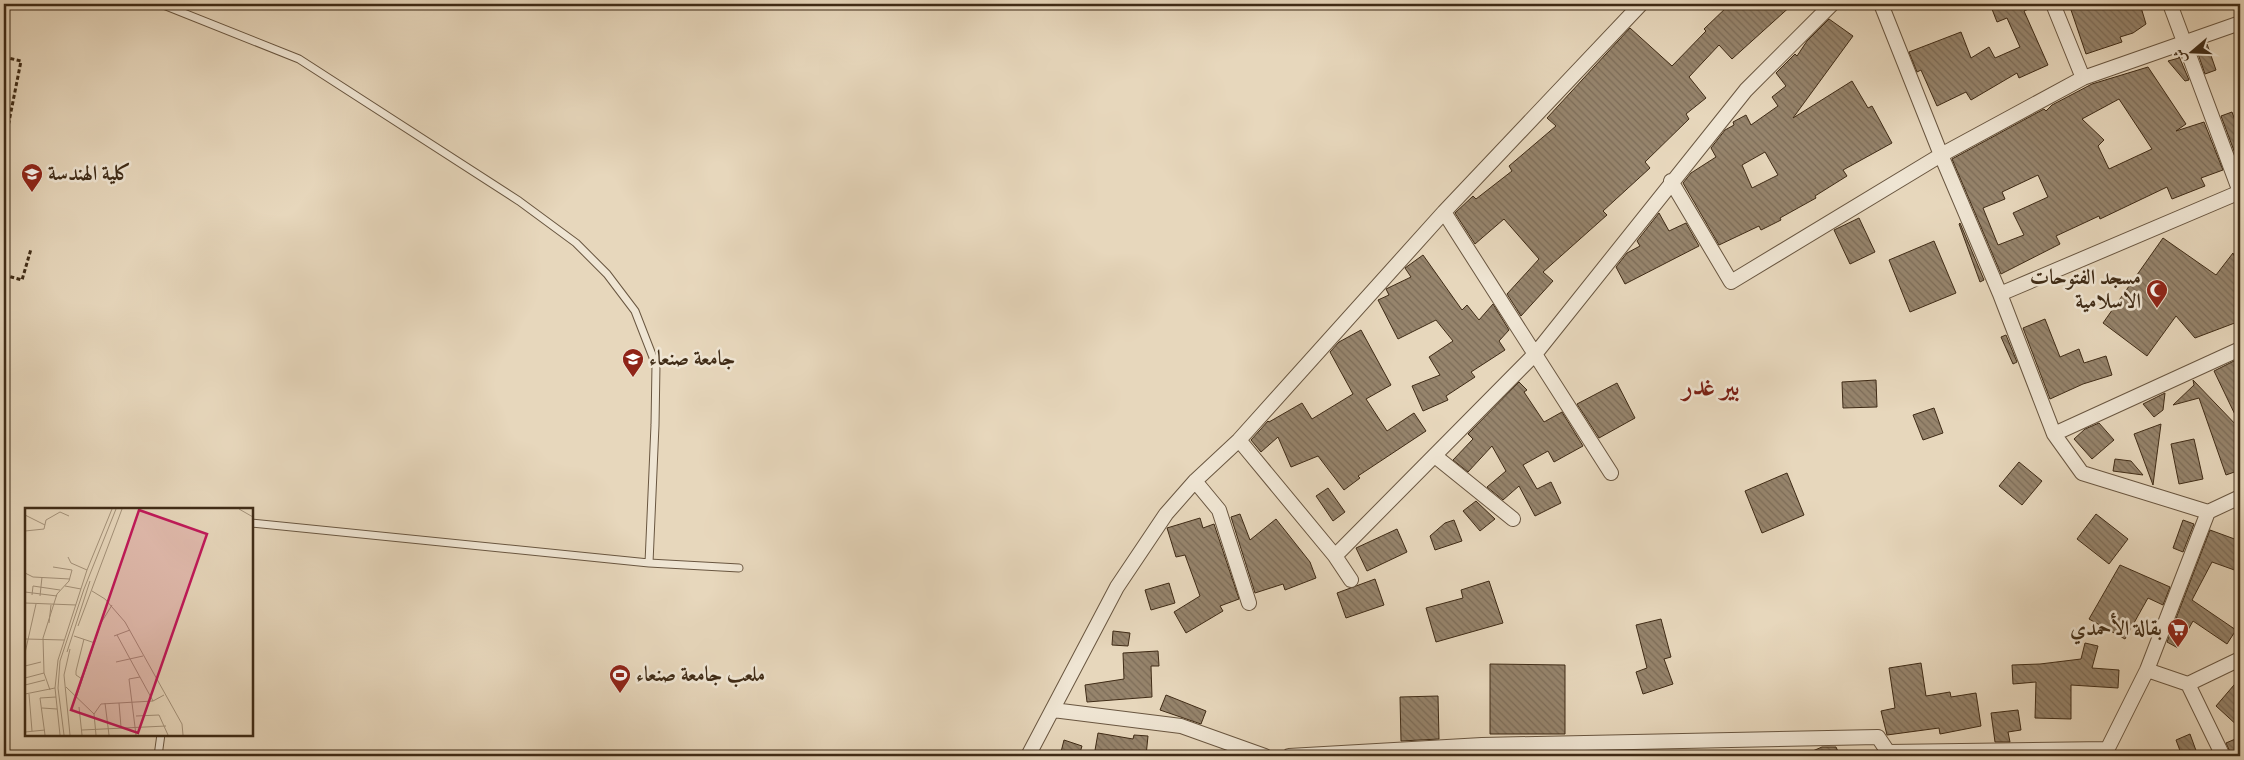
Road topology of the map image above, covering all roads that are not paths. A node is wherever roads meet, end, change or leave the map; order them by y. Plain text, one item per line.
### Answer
1 (161, 4) edge
2 (1641, 4) edge
3 (1832, 4) edge
4 (1881, 4) edge
5 (2053, 4) edge
6 (2170, 4) edge
7 (2240, 23) edge
8 (2184, 42) junction
9 (2083, 78) junction
10 (1941, 155) junction
11 (1671, 181) junction
12 (2240, 192) edge
13 (1444, 212) junction
14 (2000, 294) junction
15 (2240, 349) edge
16 (1536, 353) junction
17 (2054, 434) junction
18 (1239, 440) junction
19 (1435, 456) junction
20 (1611, 473) dead end
21 (1195, 481) junction
22 (2240, 497) edge
23 (2208, 512) junction
24 (1513, 519) dead end
25 (252, 523) edge
26 (1336, 556) junction
27 (649, 563) junction
28 (739, 568) dead end
29 (1351, 580) dead end
30 (1250, 602) dead end
31 (2240, 658) edge
32 (2147, 670) junction
33 (2188, 684) junction
34 (1053, 710) junction
35 (161, 735) edge
36 (1482, 751) edge
37 (2105, 752) edge
38 (1888, 754) edge
39 (158, 756) edge
40 (1028, 756) edge
41 (1265, 756) edge
42 (1289, 756) edge
43 (2223, 756) edge

1 - 27 lane
2 - 13 street
3 - 11 street
4 - 10 street
5 - 9 street
6 - 8 street
7 - 8 street
8 - 9 street
8 - 12 street
9 - 10 street
10 - 11 street
10 - 14 street
11 - 16 street
12 - 14 street
13 - 16 street
13 - 18 street
14 - 17 street
15 - 17 street
16 - 19 street
16 - 20 street
17 - 23 street
18 - 21 street
18 - 26 street
19 - 24 street
19 - 26 street
21 - 30 street
21 - 34 street
22 - 23 street
23 - 32 street
25 - 27 lane
26 - 29 street
27 - 28 lane
31 - 33 street
32 - 33 street
32 - 37 street
33 - 43 street
34 - 40 street
34 - 41 street
35 - 39 lane
36 - 38 street
36 - 42 street
37 - 38 street

